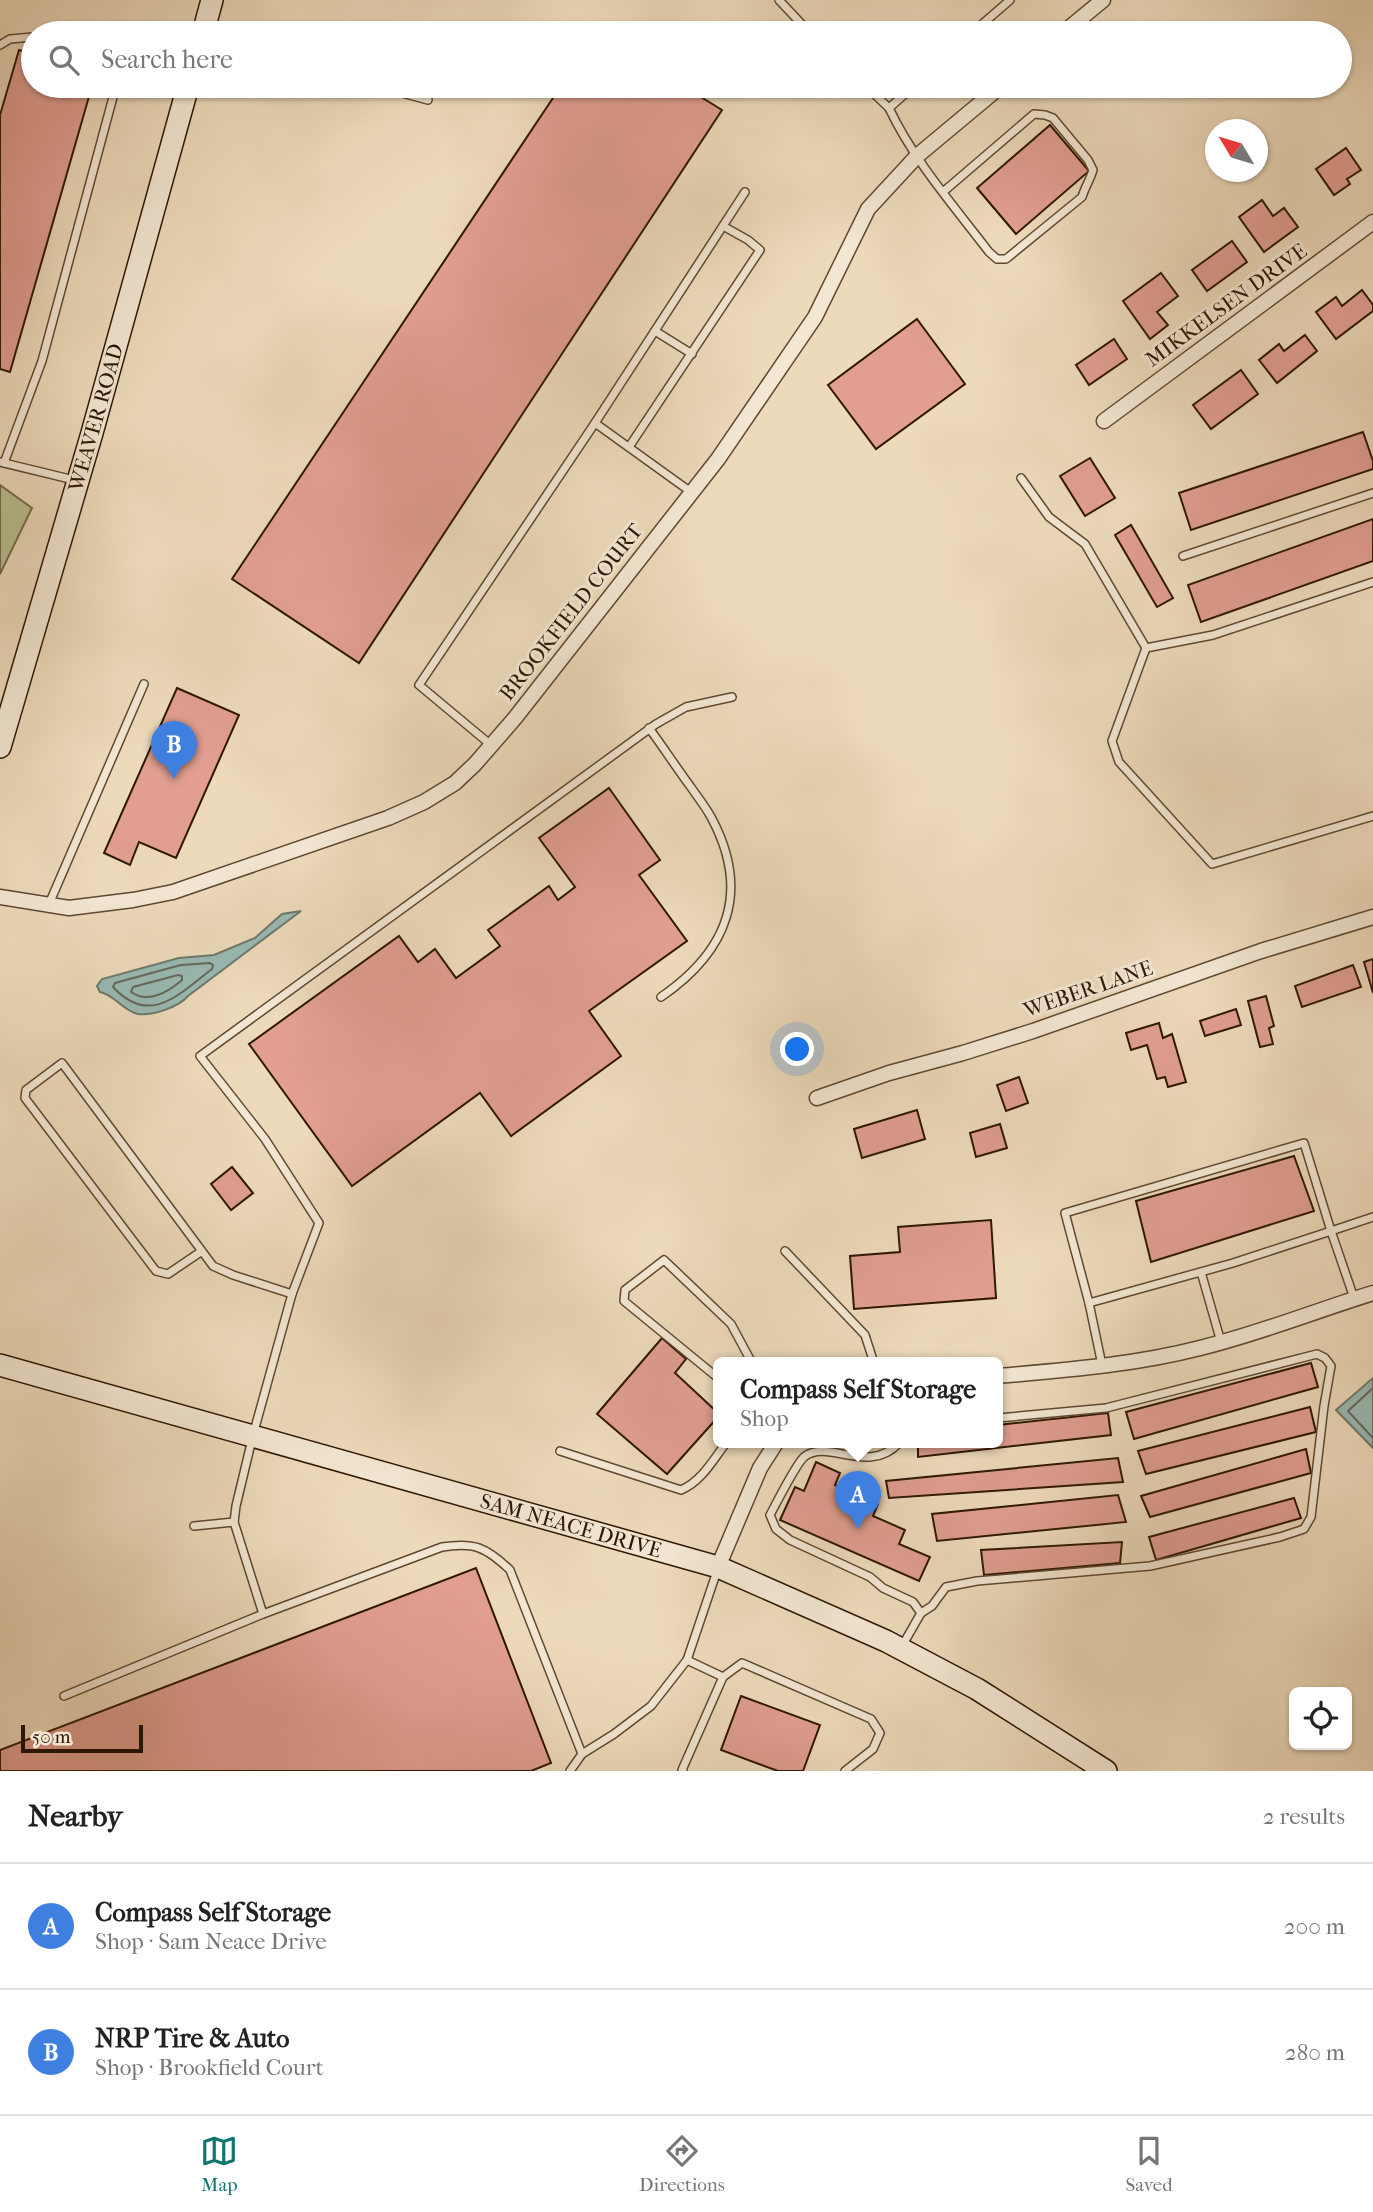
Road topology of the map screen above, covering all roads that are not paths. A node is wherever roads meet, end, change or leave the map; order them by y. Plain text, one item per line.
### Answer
1 (212, 0) edge
2 (779, 0) edge
3 (1010, 0) edge
4 (1103, 0) edge
5 (206, 21) edge
6 (799, 21) edge
7 (986, 21) edge
8 (1078, 21) edge
9 (21, 38) edge
10 (0, 45) edge
11 (113, 98) edge
12 (185, 98) edge
13 (421, 98) edge
14 (879, 98) edge
15 (900, 98) edge
16 (987, 98) edge
17 (428, 100) dead end
18 (889, 108) junction
19 (917, 156) junction
20 (745, 192) dead end
21 (943, 192) junction
22 (1373, 222) edge
23 (723, 226) junction
24 (655, 331) junction
25 (692, 354) junction
26 (1104, 421) dead end
27 (596, 423) junction
28 (629, 447) junction
29 (2, 463) edge
30 (1021, 478) dead end
31 (78, 481) junction
32 (692, 493) junction
33 (1373, 493) edge
34 (1183, 556) dead end
35 (1373, 582) edge
36 (1146, 648) junction
37 (144, 684) dead end
38 (732, 697) dead end
39 (649, 728) junction
40 (491, 744) junction
41 (0, 747) edge
42 (1373, 816) edge
43 (0, 897) edge
44 (48, 905) junction
45 (1373, 917) edge
46 (661, 997) dead end
47 (817, 1098) dead end
48 (1373, 1217) edge
49 (1331, 1231) junction
50 (202, 1251) junction
51 (785, 1251) dead end
52 (1201, 1272) junction
53 (1373, 1293) edge
54 (292, 1294) junction
55 (1354, 1298) junction
56 (1089, 1303) junction
57 (1221, 1342) junction
58 (749, 1357) edge
59 (872, 1357) edge
60 (0, 1365) edge
61 (1102, 1366) junction
62 (713, 1374) edge
63 (1003, 1376) edge
64 (1003, 1418) edge
65 (253, 1435) junction
66 (722, 1448) edge
67 (773, 1448) edge
68 (891, 1448) edge
69 (559, 1451) dead end
70 (234, 1521) junction
71 (194, 1526) dead end
72 (718, 1567) junction
73 (921, 1613) junction
74 (263, 1615) junction
75 (901, 1649) junction
76 (687, 1660) junction
77 (723, 1677) junction
78 (64, 1696) dead end
79 (582, 1754) junction
80 (570, 1771) edge
81 (683, 1771) edge
82 (845, 1771) edge
83 (1106, 1771) edge

1 - 5 street
2 - 6 lane
3 - 7 lane
4 - 8 street
9 - 10 lane
11 - 29 lane
12 - 31 street, WEAVER ROAD
13 - 17 lane
14 - 18 lane
15 - 18 lane
16 - 19 street, BROOKFIELD COURT
18 - 19 lane
19 - 21 lane
19 - 32 street, BROOKFIELD COURT
20 - 23 lane
21 - 21 lane
22 - 26 street, MIKKELSEN DRIVE
23 - 24 lane
23 - 25 lane
24 - 25 lane
24 - 27 lane
25 - 28 lane
27 - 28 lane
27 - 40 lane
28 - 32 lane
29 - 31 lane
30 - 36 lane
31 - 41 street, WEAVER ROAD
32 - 40 street, BROOKFIELD COURT
33 - 34 lane
35 - 36 lane
36 - 42 lane
37 - 44 lane
38 - 39 lane
39 - 46 lane
39 - 54 lane
40 - 44 street, BROOKFIELD COURT
43 - 44 street, BROOKFIELD COURT
45 - 47 street, WEBER LANE
48 - 49 lane
49 - 52 lane
49 - 55 lane
49 - 56 lane
50 - 50 lane
50 - 54 lane
51 - 59 lane
52 - 56 lane
52 - 57 lane
53 - 55 street
54 - 65 lane
55 - 57 street
56 - 61 lane
57 - 61 street
58 - 62 lane
60 - 65 street, SAM NEACE DRIVE
61 - 63 street
64 - 73 lane
65 - 70 lane
65 - 72 street, SAM NEACE DRIVE
66 - 69 lane
67 - 72 street
68 - 73 lane
70 - 71 lane
70 - 74 lane
72 - 75 street, SAM NEACE DRIVE
72 - 76 lane
73 - 75 lane
74 - 78 lane
74 - 79 lane
75 - 83 street, SAM NEACE DRIVE
76 - 77 lane
76 - 79 lane
77 - 81 lane
77 - 82 lane
79 - 80 lane

